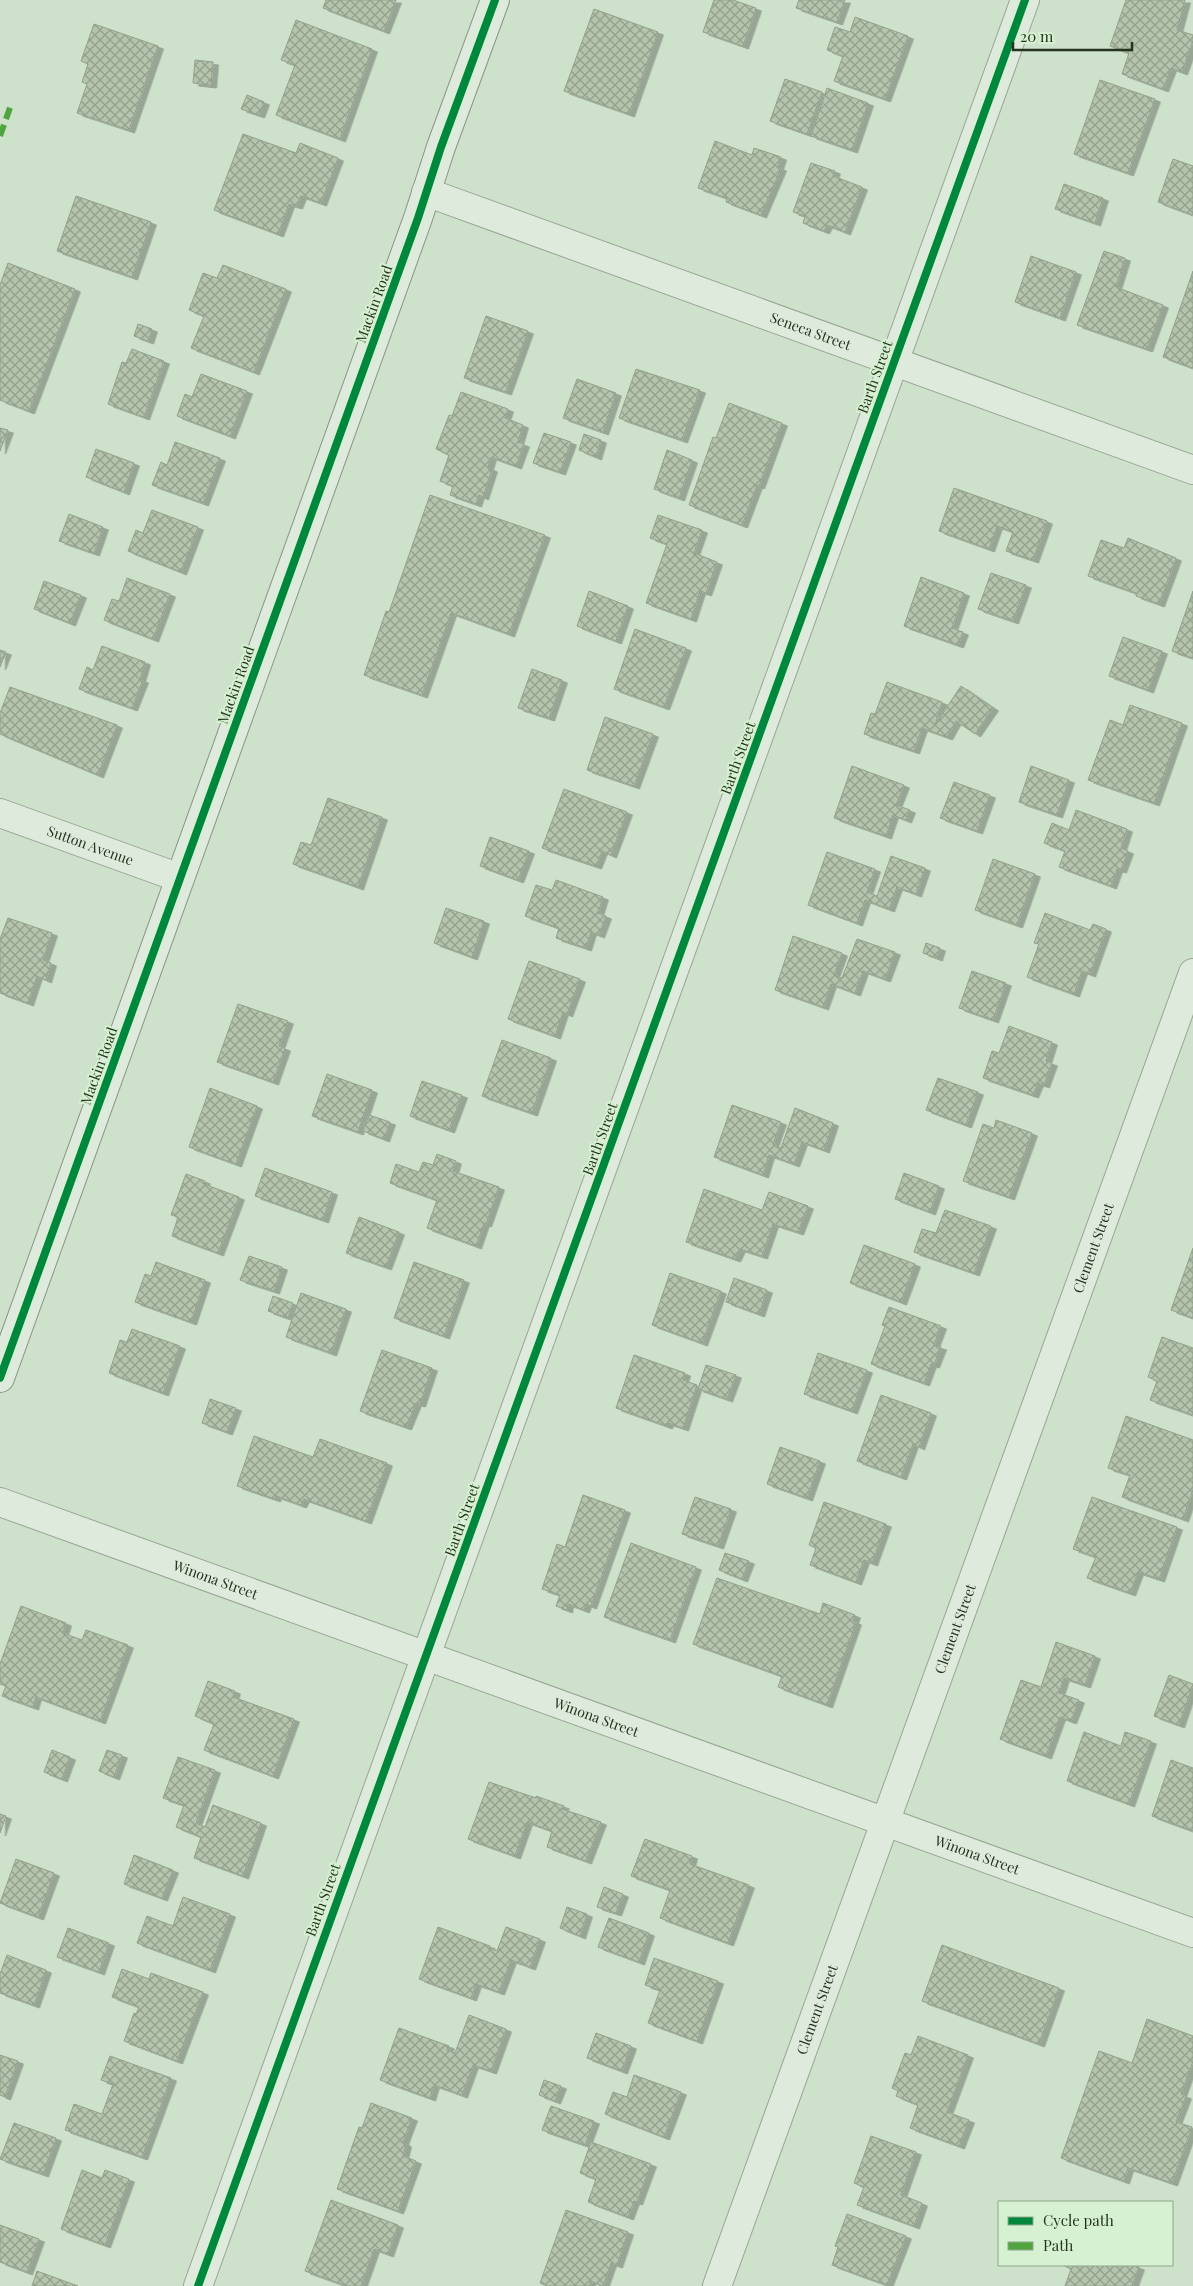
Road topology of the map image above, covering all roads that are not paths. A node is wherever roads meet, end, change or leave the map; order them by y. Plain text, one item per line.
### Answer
1 (495, 0) edge
2 (1025, 0) edge
3 (426, 192) junction
4 (894, 363) junction
5 (1193, 470) edge
6 (0, 813) edge
7 (180, 878) junction
8 (1193, 973) edge
9 (0, 1378) edge
10 (0, 1502) edge
11 (426, 1656) junction
12 (885, 1822) junction
13 (1193, 1933) edge
14 (198, 2286) edge
15 (716, 2286) edge

1 - 3 street, Mackin Road
2 - 4 street, Barth Street
3 - 4 street, Seneca Street
3 - 7 street, Mackin Road
4 - 5 street, Seneca Street
4 - 11 street, Barth Street
6 - 7 street, Sutton Avenue
7 - 9 street, Mackin Road
8 - 12 street, Clement Street
10 - 11 street, Winona Street
11 - 12 street, Winona Street
11 - 14 street, Barth Street
12 - 13 street, Winona Street
12 - 15 street, Clement Street

